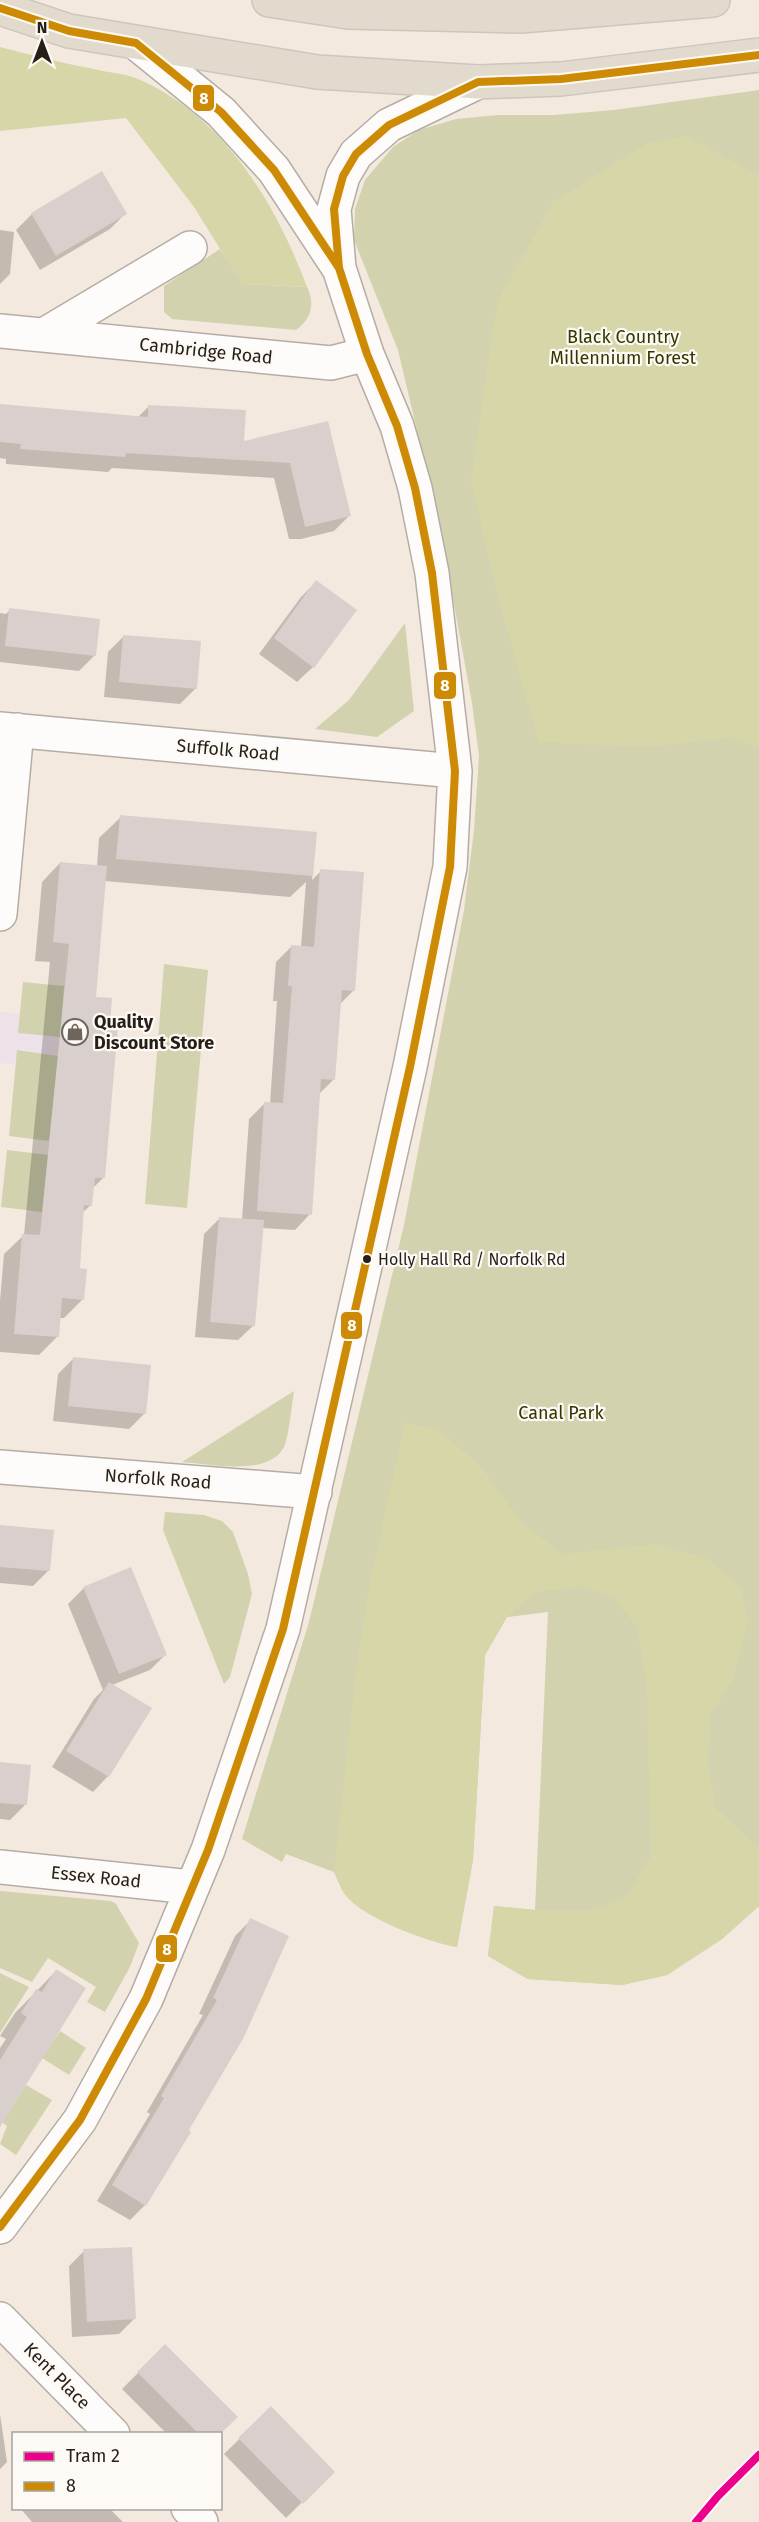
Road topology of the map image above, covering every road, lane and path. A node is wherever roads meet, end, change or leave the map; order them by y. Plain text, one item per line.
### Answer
1 (269, 0) edge
2 (713, 0) edge
3 (0, 8) edge
4 (136, 43) junction
5 (759, 55) edge
6 (478, 82) junction
7 (190, 248) dead end
8 (339, 268) junction
9 (0, 330) edge
10 (44, 335) junction
11 (367, 354) junction
12 (9, 729) edge
13 (455, 771) junction
14 (0, 914) edge
15 (0, 1467) edge
16 (315, 1492) junction
17 (0, 1867) edge
18 (191, 1887) junction
19 (0, 2227) edge
20 (0, 2319) edge
21 (113, 2432) edge
22 (190, 2510) edge
23 (201, 2522) edge

1 - 2 highway
3 - 4 highway
4 - 6 highway
4 - 8 street
5 - 6 highway
6 - 8 street
7 - 10 street
8 - 11 street
9 - 10 street, Cambridge Road
10 - 11 street, Cambridge Road
11 - 13 street
12 - 13 street, Suffolk Road
12 - 14 street
13 - 16 street
15 - 16 street, Norfolk Road
16 - 18 street
17 - 18 street, Essex Road
18 - 19 street
20 - 21 street, Kent Place
22 - 23 street

